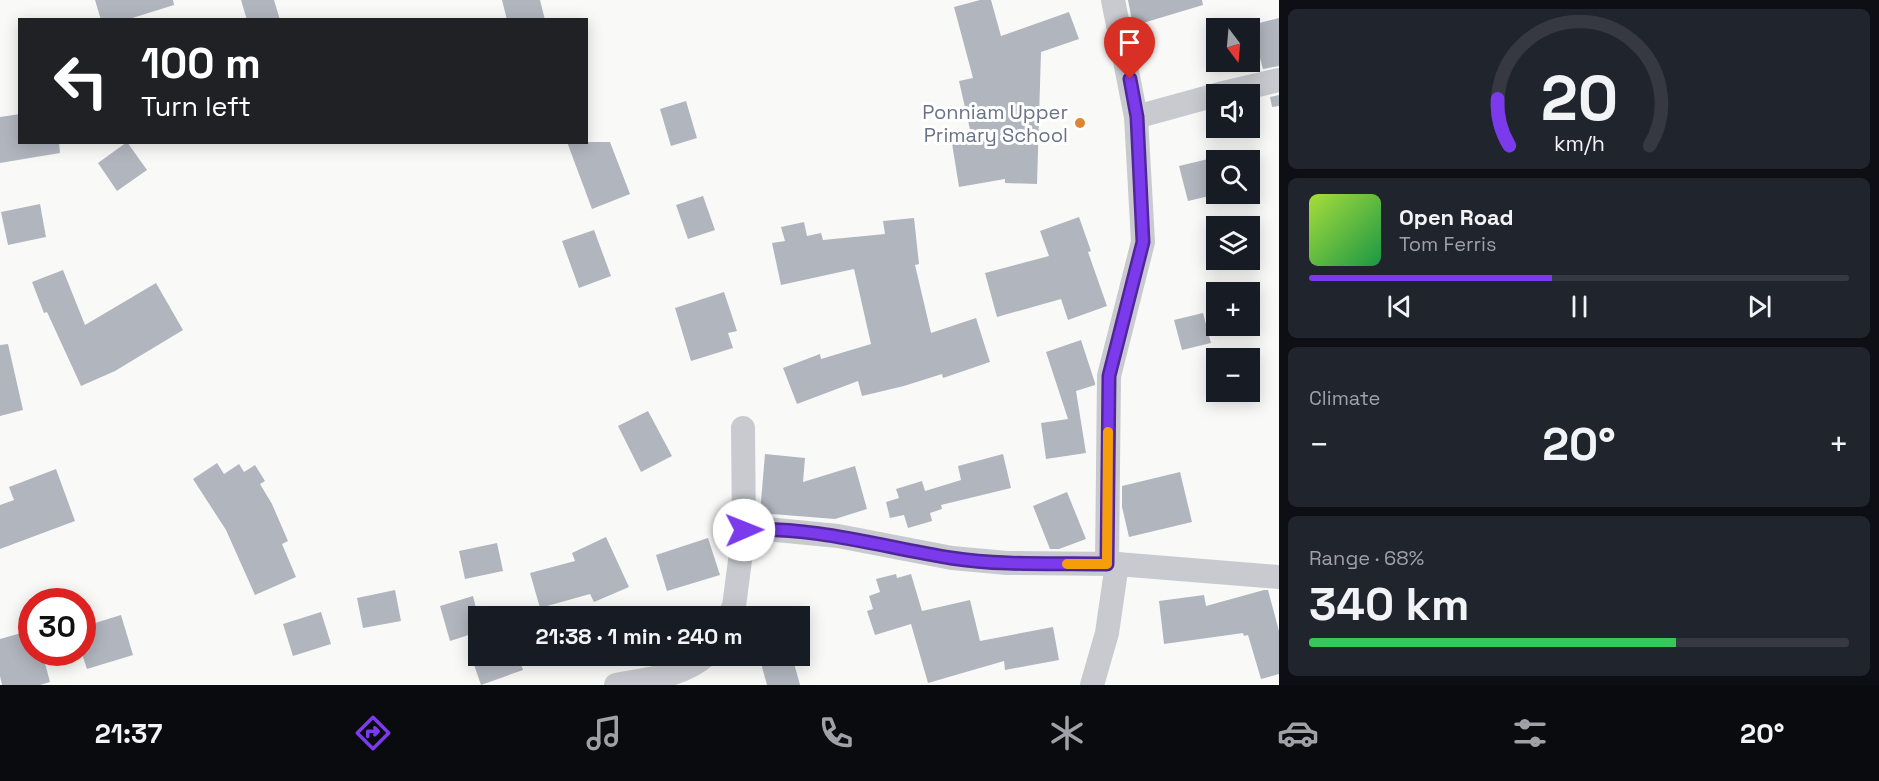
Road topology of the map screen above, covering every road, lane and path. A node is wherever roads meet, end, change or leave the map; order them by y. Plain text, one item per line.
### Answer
1 (1113, 0) edge
2 (1279, 80) edge
3 (1260, 85) edge
4 (1206, 98) edge
5 (1137, 117) junction
6 (743, 428) dead end
7 (744, 530) junction
8 (1112, 564) junction
9 (1279, 577) edge
10 (734, 606) edge
11 (689, 666) edge
12 (616, 685) edge
13 (1092, 685) edge

1 - 5 street
2 - 3 street
4 - 5 street
5 - 8 street
6 - 7 street
7 - 8 street
7 - 10 street
8 - 9 street
8 - 13 street
11 - 12 street

